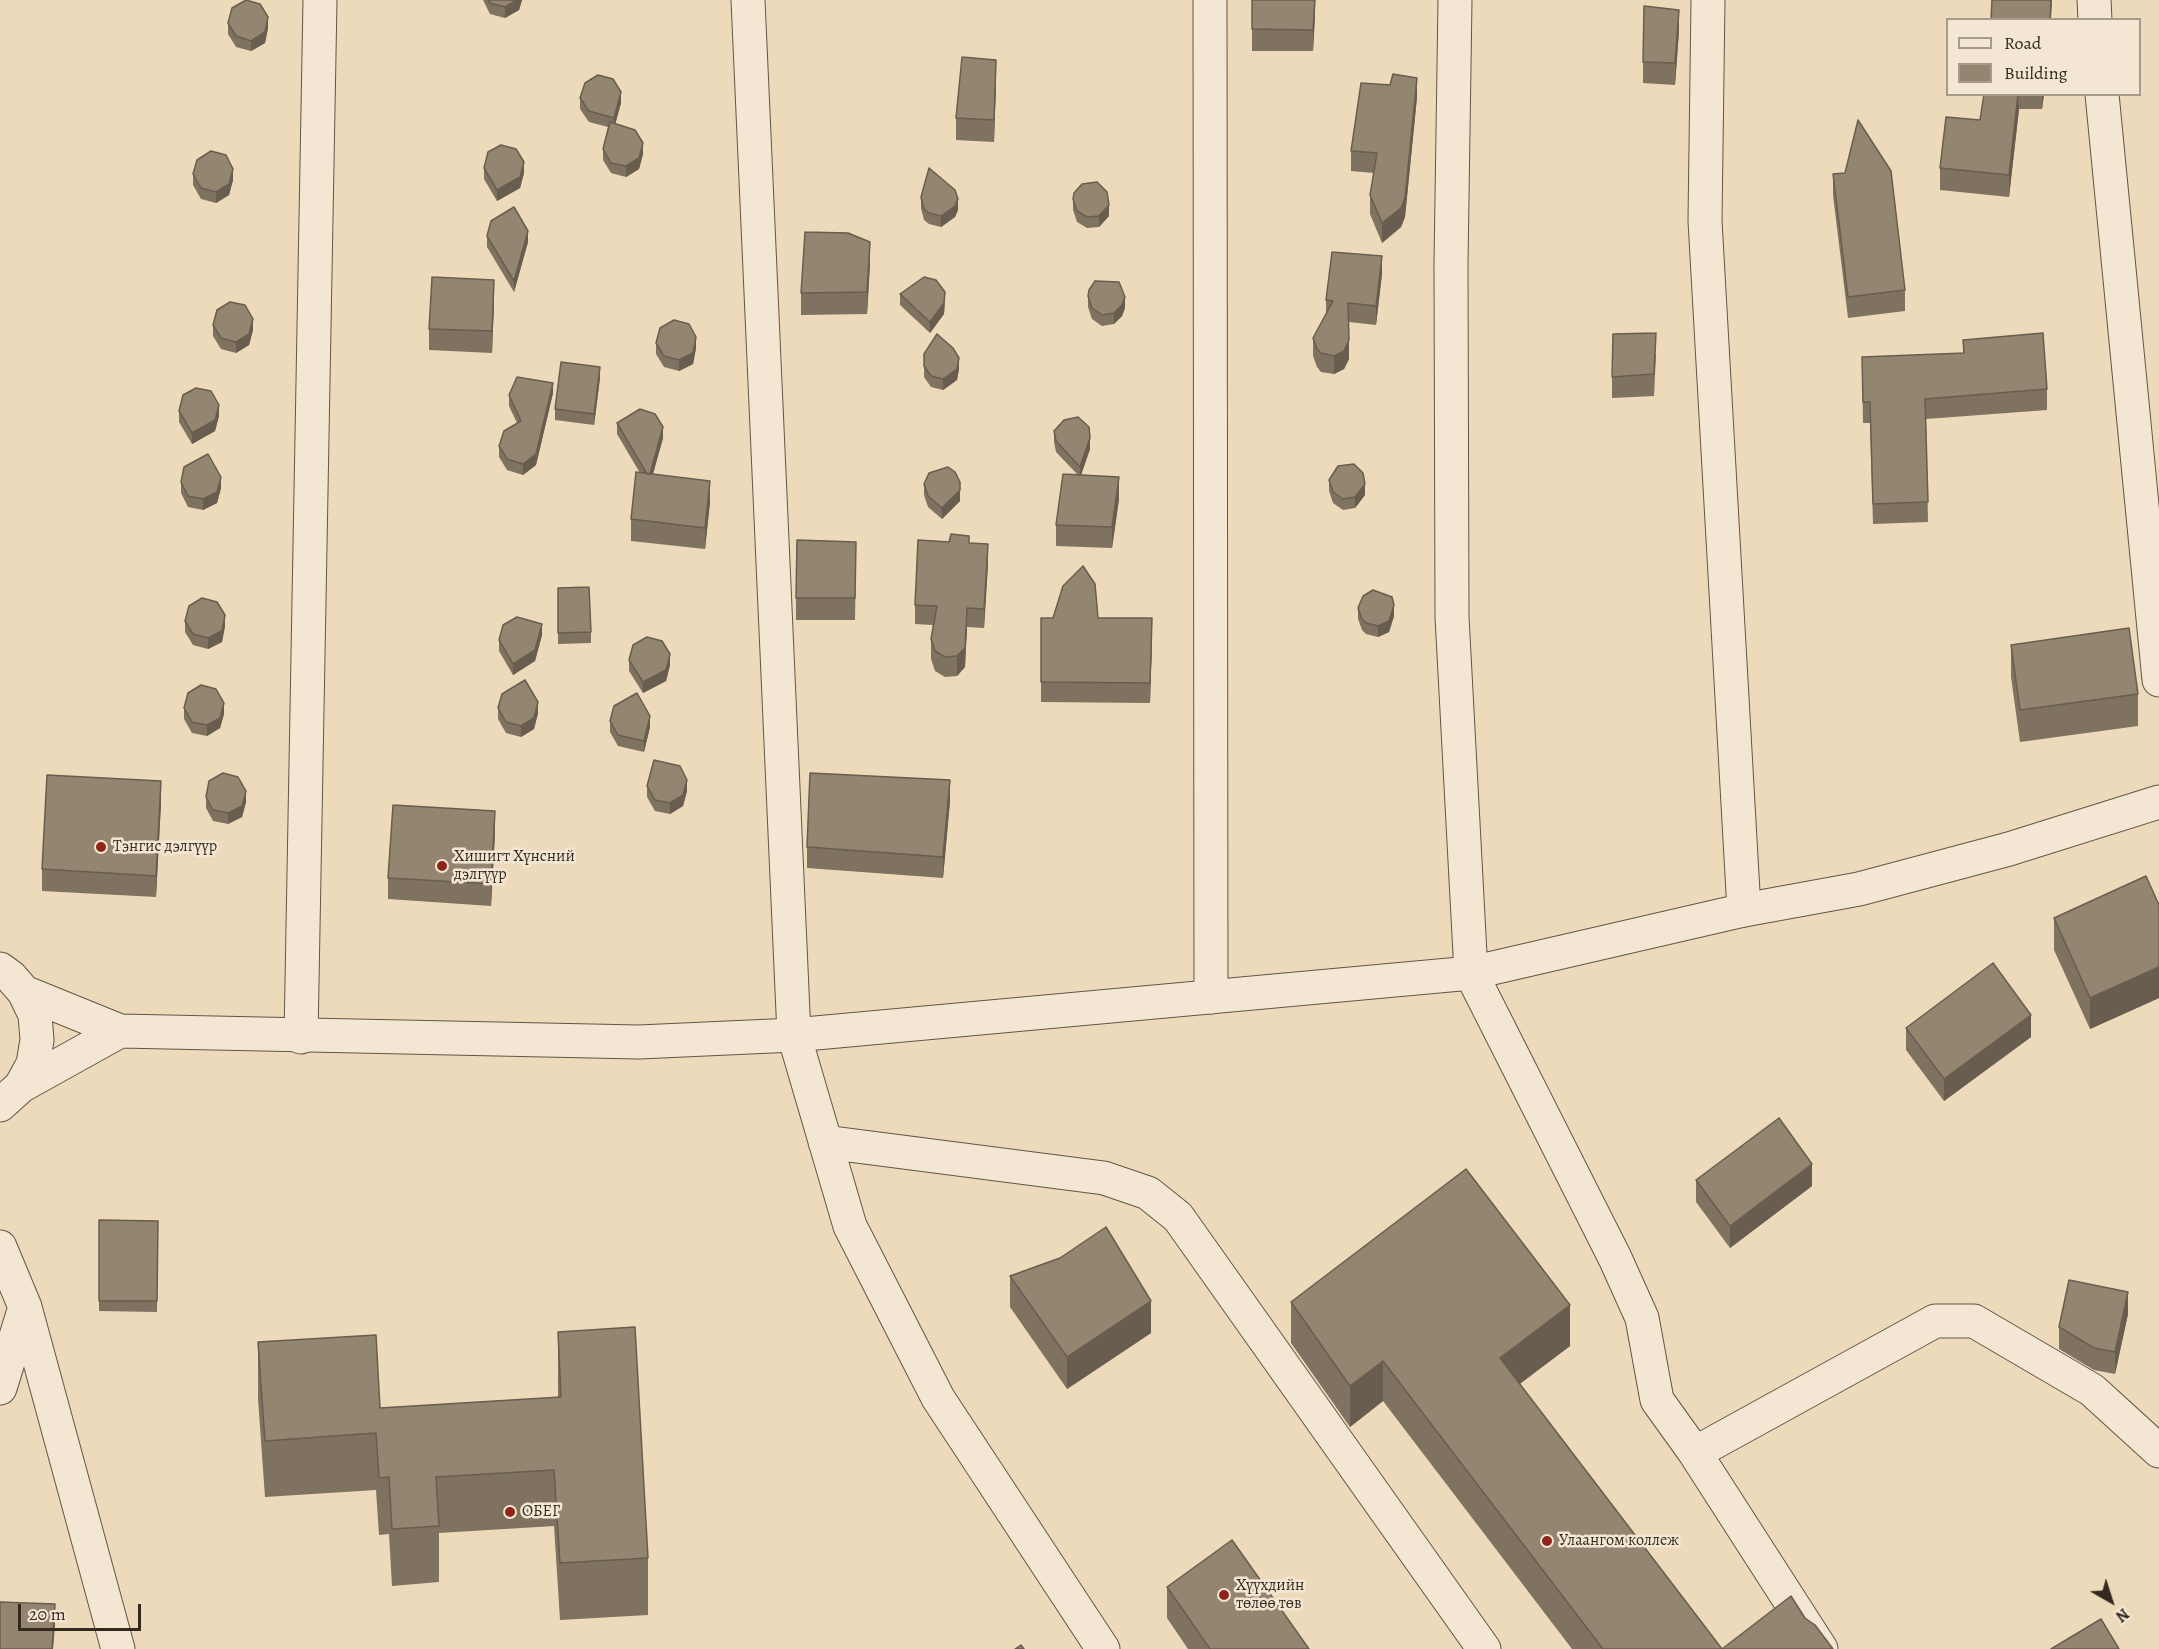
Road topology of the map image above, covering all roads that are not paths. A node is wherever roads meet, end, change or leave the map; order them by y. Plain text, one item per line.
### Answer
1 (320, 0) edge
2 (748, 0) edge
3 (1210, 0) edge
4 (1455, 0) edge
5 (1708, 0) edge
6 (2094, 0) edge
7 (2095, 18) edge
8 (2102, 96) edge
9 (2159, 680) edge
10 (2159, 802) edge
11 (1744, 910) junction
12 (0, 969) edge
13 (1471, 974) junction
14 (24, 992) junction
15 (1211, 997) junction
16 (120, 1031) junction
17 (794, 1035) junction
18 (301, 1037) junction
19 (5, 1103) edge
20 (825, 1142) junction
21 (0, 1247) edge
22 (25, 1307) junction
23 (0, 1389) edge
24 (2159, 1451) edge
25 (1695, 1453) junction
26 (118, 1649) edge
27 (1103, 1649) edge
28 (1484, 1649) edge
29 (1821, 1649) edge

1 - 18 street
2 - 17 street
3 - 15 street
4 - 13 street
5 - 11 street
6 - 7 street
8 - 9 street
10 - 11 street
11 - 13 street
12 - 14 street
13 - 15 street
13 - 25 street
14 - 16 street
14 - 19 street
15 - 17 street
16 - 18 street
16 - 19 street
17 - 18 street
17 - 20 street
20 - 27 street
20 - 28 street
21 - 22 street
22 - 23 street
22 - 26 street
24 - 25 street
25 - 29 street

